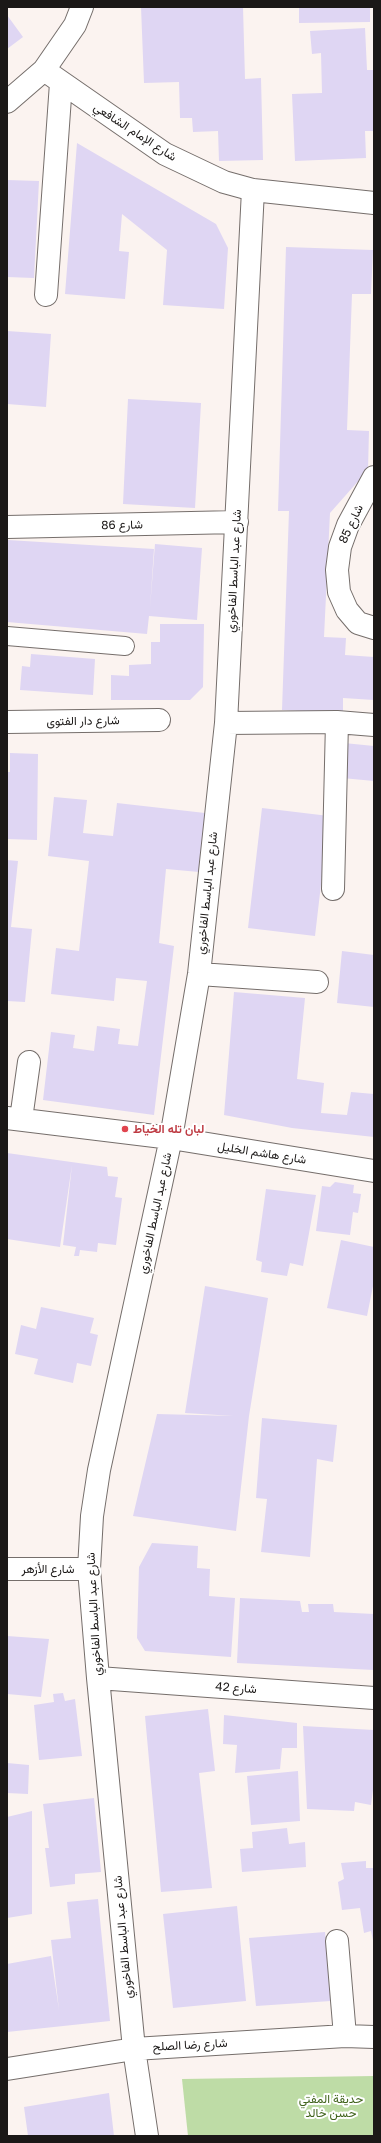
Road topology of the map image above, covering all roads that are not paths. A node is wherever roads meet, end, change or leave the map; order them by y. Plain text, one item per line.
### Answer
1 (82, 7) edge
2 (52, 77) junction
3 (7, 102) edge
4 (253, 190) junction
5 (374, 203) edge
6 (46, 295) dead end
7 (374, 477) edge
8 (236, 522) junction
9 (7, 527) edge
10 (374, 628) edge
11 (7, 636) edge
12 (125, 646) dead end
13 (159, 720) dead end
14 (7, 722) edge
15 (337, 722) junction
16 (226, 723) junction
17 (374, 725) edge
18 (333, 889) dead end
19 (198, 974) junction
20 (317, 982) dead end
21 (29, 1062) dead end
22 (14, 1118) edge
23 (170, 1138) junction
24 (374, 1172) edge
25 (7, 1569) edge
26 (89, 1569) junction
27 (98, 1678) junction
28 (374, 1698) edge
29 (337, 1942) dead end
30 (345, 2036) junction
31 (374, 2037) edge
32 (134, 2049) junction
33 (7, 2069) edge
34 (147, 2136) edge

1 - 2 street
2 - 3 street
2 - 4 street, شارع الإمام الشافعي
2 - 6 street
4 - 5 street, شارع الإمام الشافعي
4 - 8 street, شارع عبد الباسط الفاخوري
7 - 10 street, شارع 85
8 - 9 street, شارع 86
8 - 16 street, شارع عبد الباسط الفاخوري
11 - 12 lane
13 - 14 street, شارع دار الفتوى
15 - 16 street
15 - 17 street
15 - 18 street
16 - 19 street, شارع عبد الباسط الفاخوري
19 - 20 street
19 - 23 street, شارع عبد الباسط الفاخوري
21 - 22 street
22 - 23 street, شارع هاشم الخليل
23 - 24 street, شارع هاشم الخليل
23 - 26 street, شارع عبد الباسط الفاخوري
25 - 26 street, شارع الأزهر
26 - 27 street, شارع عبد الباسط الفاخوري
27 - 28 street, شارع 42
27 - 32 street, شارع عبد الباسط الفاخوري
29 - 30 street
30 - 31 street, شارع رضا الصلح
30 - 32 street, شارع رضا الصلح
32 - 33 street, شارع رضا الصلح
32 - 34 street, شارع عبد الباسط الفاخوري

